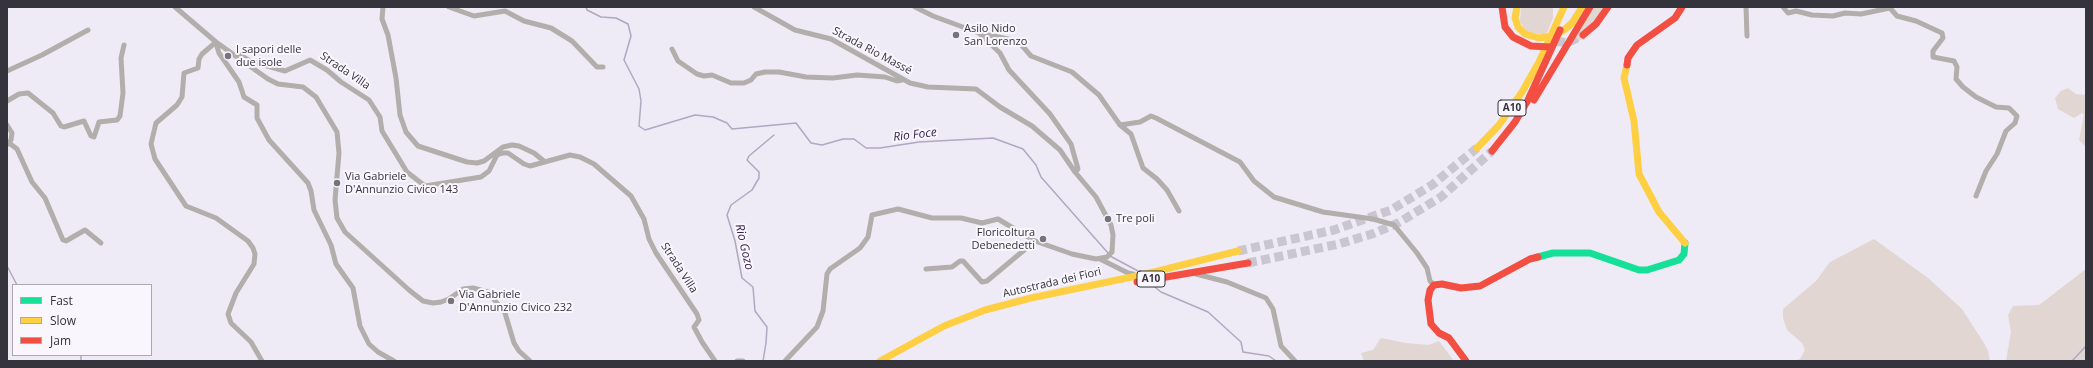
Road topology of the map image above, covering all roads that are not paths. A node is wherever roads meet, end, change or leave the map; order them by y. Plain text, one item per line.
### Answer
1 (175, 7) edge
2 (383, 7) edge
3 (449, 7) edge
4 (754, 7) edge
5 (915, 7) edge
6 (1502, 7) edge
7 (1516, 7) edge
8 (1555, 7) edge
9 (1564, 7) edge
10 (1570, 7) edge
11 (1582, 7) edge
12 (1590, 7) edge
13 (1608, 7) edge
14 (1682, 7) edge
15 (1746, 7) edge
16 (1783, 7) edge
17 (1556, 26) junction
18 (88, 30) dead end
19 (979, 33) junction
20 (1583, 35) tunnel mouth
21 (1747, 36) dead end
22 (1556, 41) junction
23 (216, 42) junction
24 (124, 45) dead end
25 (672, 49) dead end
26 (235, 56) junction
27 (603, 67) dead end
28 (7, 71) edge
29 (902, 80) junction
30 (7, 101) edge
31 (1515, 122) junction
32 (7, 125) edge
33 (1120, 125) junction
34 (8, 144) edge
35 (1477, 148) tunnel mouth
36 (1492, 151) tunnel mouth
37 (498, 153) junction
38 (545, 162) junction
39 (1075, 172) junction
40 (1976, 196) dead end
41 (1179, 211) dead end
42 (1035, 241) junction
43 (101, 244) dead end
44 (1238, 251) tunnel mouth
45 (1100, 259) junction
46 (1248, 263) tunnel mouth
47 (926, 269) dead end
48 (1434, 285) junction
49 (1053, 296) junction
50 (881, 360) edge
51 (262, 361) edge
52 (394, 361) edge
53 (530, 361) edge
54 (715, 361) edge
55 (737, 361) edge
56 (743, 361) edge
57 (785, 361) edge
58 (890, 361) edge
59 (1295, 361) edge
60 (1466, 361) edge

1 - 23 street
2 - 37 street
3 - 27 street
4 - 29 street, Strada Rio Massé
5 - 19 street
6 - 22 main road
7 - 11 main road
8 - 17 main road
9 - 17 main road, A10
10 - 22 main road, A10
12 - 31 main road
13 - 20 main road
14 - 48 main road
15 - 21 street
16 - 40 street
17 - 35 main road, A10
18 - 28 street
19 - 33 street
19 - 39 street
22 - 31 main road, A10
23 - 26 street
23 - 51 street
23 - 52 street
24 - 30 street
25 - 29 street
26 - 37 street, Strada Villa
26 - 53 street
29 - 39 street, Strada Rio Massé
31 - 36 main road, A10
32 - 34 street
33 - 41 street
33 - 48 street
34 - 43 street
37 - 38 street, Strada Villa
37 - 38 street
38 - 54 street, Strada Villa
39 - 45 street, Strada Rio Massé
42 - 45 street, Strada Rio Massé
42 - 47 street
42 - 57 street, Strada Rio Massé
44 - 49 main road, Autostrada dei Fiori / A10
45 - 59 street
46 - 49 main road, Autostrada dei Fiori / A10
48 - 60 main road
49 - 50 main road, Autostrada dei Fiori / A10
49 - 58 main road, Autostrada dei Fiori / A10
55 - 56 street

